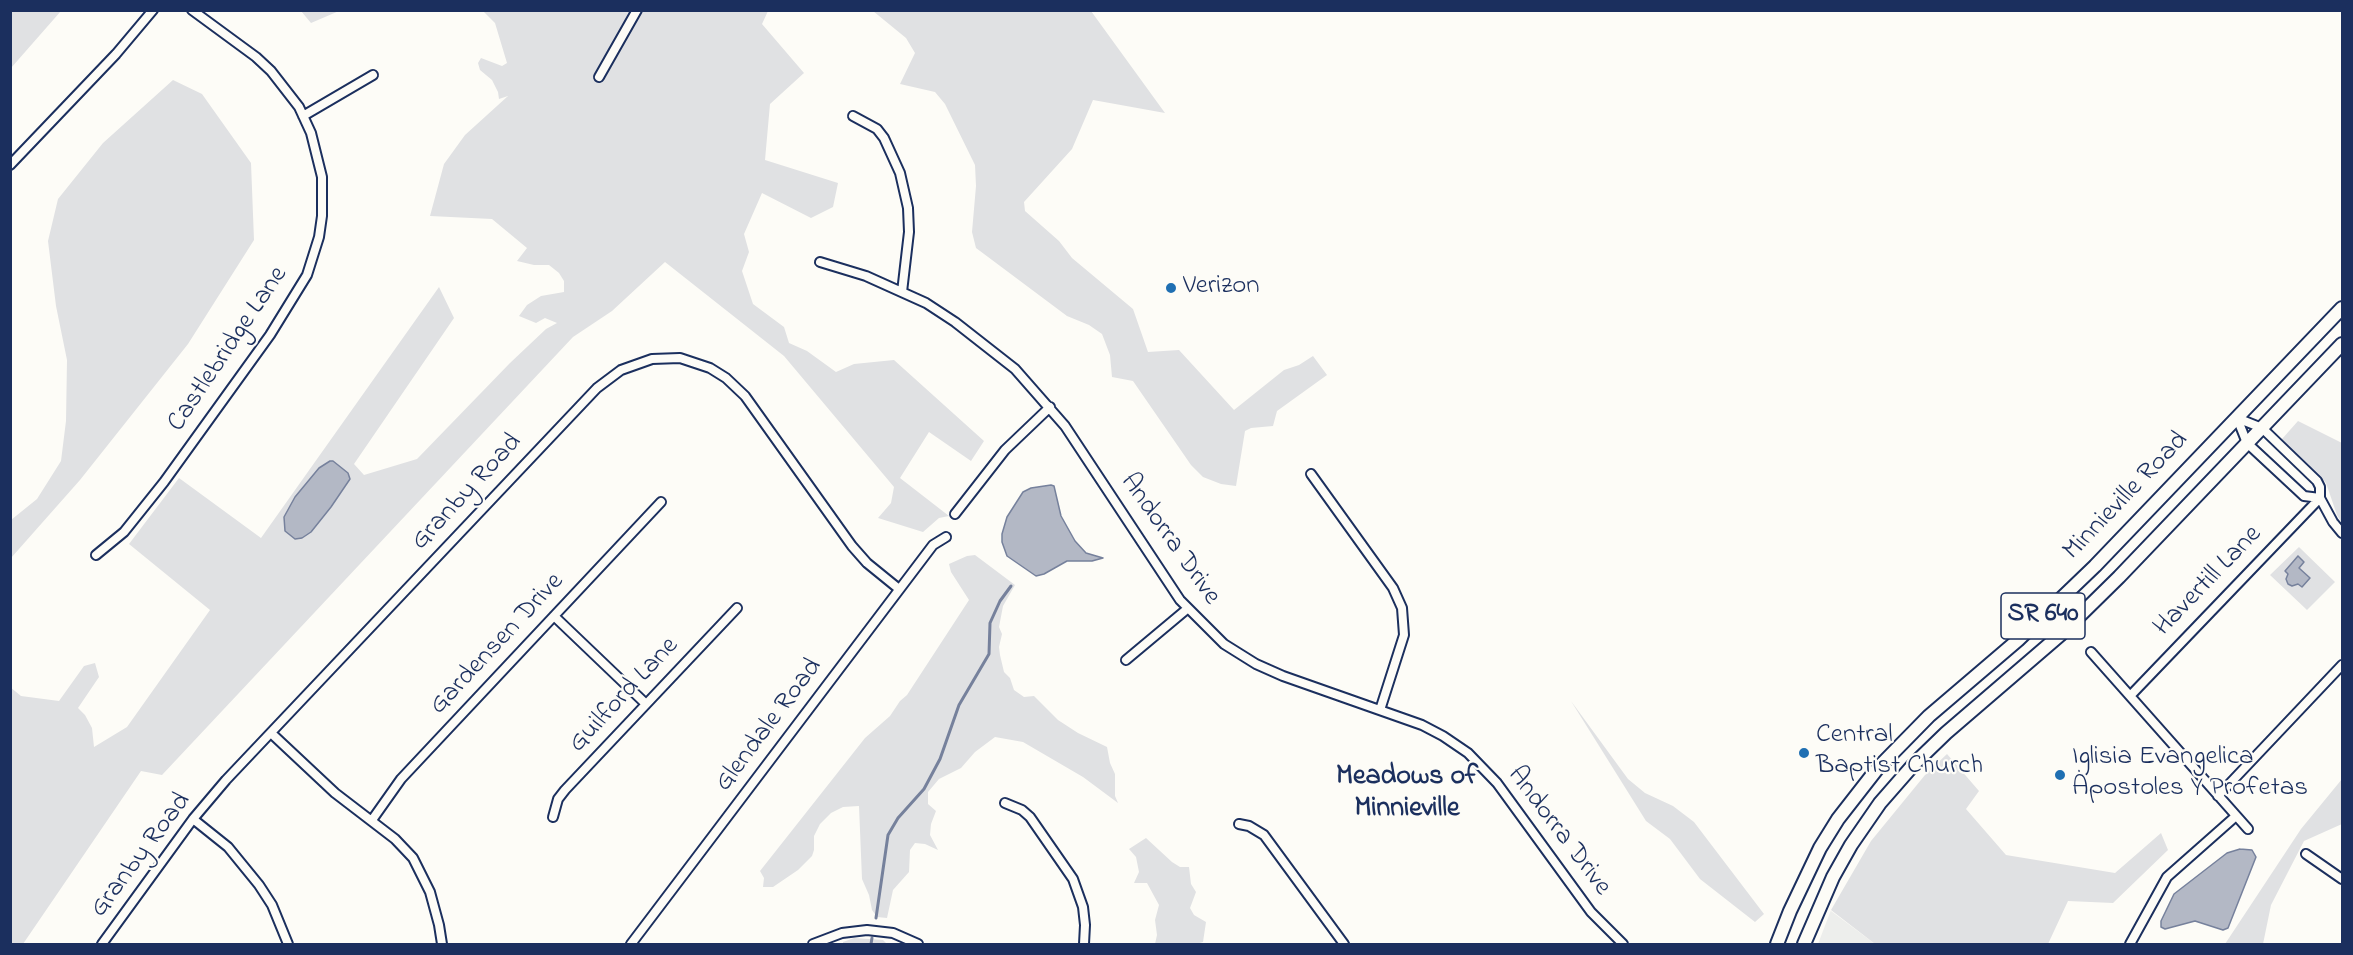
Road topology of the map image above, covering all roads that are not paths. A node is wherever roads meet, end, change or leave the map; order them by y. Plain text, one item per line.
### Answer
1 (153, 10) edge
2 (192, 10) edge
3 (637, 10) edge
4 (373, 75) dead end
5 (599, 77) dead end
6 (303, 116) junction
7 (853, 116) dead end
8 (10, 165) edge
9 (820, 262) dead end
10 (902, 292) junction
11 (2343, 308) edge
12 (2343, 344) edge
13 (1050, 407) junction
14 (2237, 418) junction
15 (2262, 428) junction
16 (2247, 443) junction
17 (1311, 474) dead end
18 (2320, 498) junction
19 (661, 502) dead end
20 (955, 514) dead end
21 (2343, 533) edge
22 (946, 537) dead end
23 (96, 555) dead end
24 (899, 589) junction
25 (737, 608) dead end
26 (1187, 609) junction
27 (554, 616) junction
28 (2091, 652) dead end
29 (1126, 660) dead end
30 (2343, 665) edge
31 (2130, 696) junction
32 (646, 704) junction
33 (1380, 710) junction
34 (271, 733) junction
35 (2218, 796) junction
36 (1005, 803) dead end
37 (2236, 816) junction
38 (553, 817) dead end
39 (194, 819) junction
40 (372, 820) junction
41 (1239, 824) dead end
42 (2248, 829) dead end
43 (2306, 854) dead end
44 (2343, 879) edge
45 (107, 943) edge
46 (288, 945) edge
47 (442, 945) edge
48 (631, 945) edge
49 (813, 945) edge
50 (918, 945) edge
51 (1084, 945) edge
52 (1344, 945) edge
53 (1623, 945) edge
54 (1777, 945) edge
55 (1804, 945) edge
56 (2130, 945) edge

1 - 8 street
2 - 6 street, Castlebridge Lane
3 - 5 street
4 - 6 street
6 - 23 street, Castlebridge Lane
7 - 10 street
9 - 10 street, Andorra Drive
10 - 13 street, Andorra Drive
11 - 14 main road, Minnieville Road / SR 640
12 - 15 main road, Minnieville Road / SR 640
13 - 20 street
13 - 26 street, Andorra Drive
14 - 15 street
14 - 16 street
14 - 54 main road, Minnieville Road / SR 640
15 - 16 main road, Minnieville Road / SR 640
15 - 18 street
16 - 18 street
16 - 55 main road, Minnieville Road / SR 640
17 - 33 street
18 - 21 street
18 - 31 street, Havertill Lane
19 - 27 street, Gardensen Drive
22 - 24 street, Glendale Road
24 - 34 street, Granby Road
24 - 48 street, Glendale Road
25 - 32 street, Guilford Lane
26 - 29 street
26 - 33 street, Andorra Drive
27 - 32 street
27 - 40 street, Gardensen Drive
28 - 31 street
30 - 35 street
31 - 35 street
32 - 38 street, Guilford Lane
33 - 53 street, Andorra Drive
34 - 39 street, Granby Road
34 - 40 street
35 - 37 street
36 - 51 street
37 - 42 street
37 - 56 street
39 - 45 street, Granby Road
39 - 46 street
40 - 47 street
41 - 52 street
43 - 44 street
49 - 50 street

